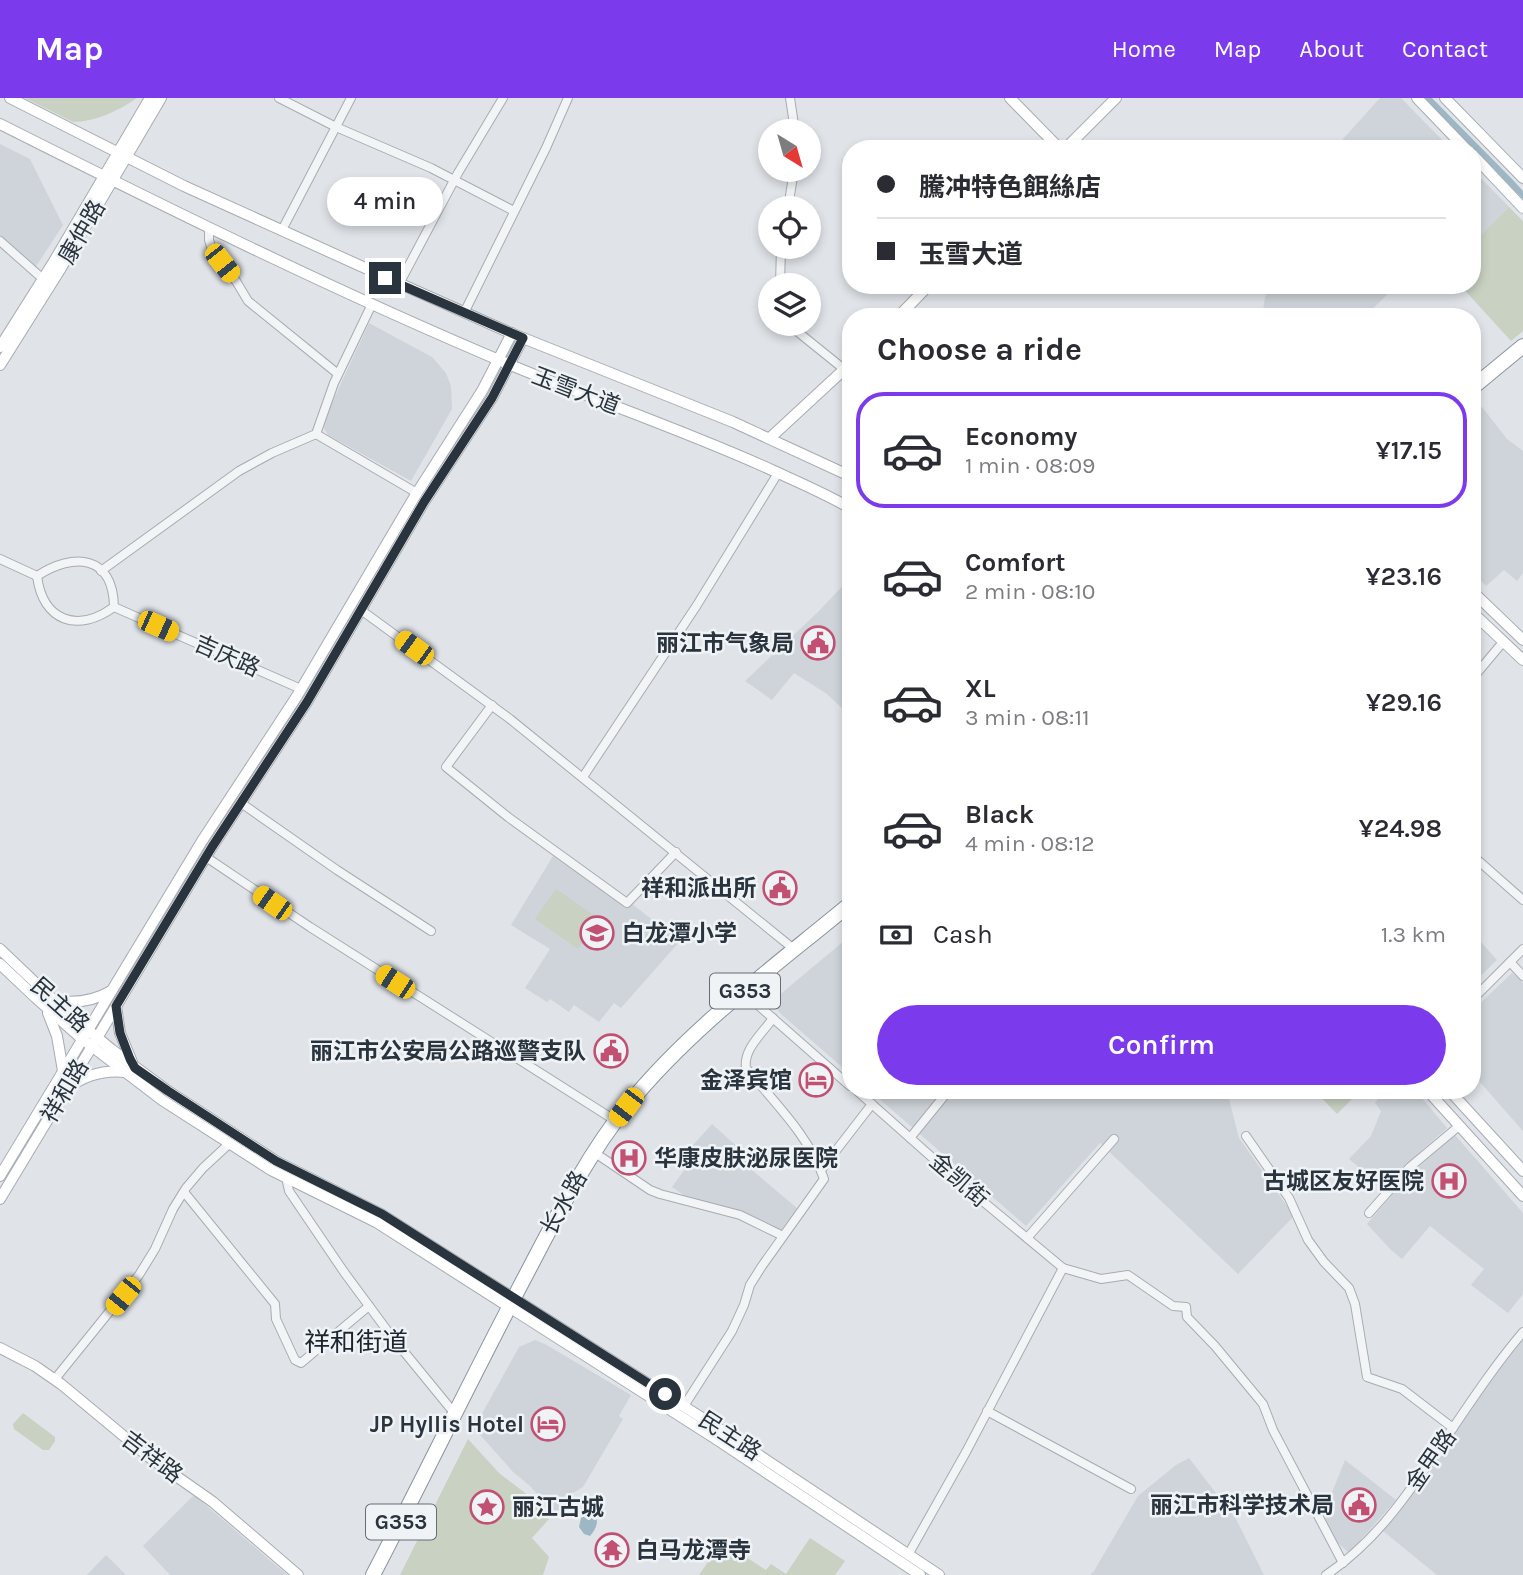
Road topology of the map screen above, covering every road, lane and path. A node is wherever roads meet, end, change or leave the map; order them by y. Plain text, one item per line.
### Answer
1 (9, 98) edge
2 (149, 98) edge
3 (160, 98) edge
4 (279, 98) edge
5 (351, 98) edge
6 (503, 98) edge
7 (568, 98) edge
8 (790, 98) edge
9 (1010, 98) edge
10 (1116, 98) edge
11 (1417, 98) edge
12 (1445, 98) edge
13 (793, 119) edge
14 (0, 124) edge
15 (335, 127) junction
16 (1054, 140) edge
17 (1072, 140) edge
18 (1457, 140) edge
19 (122, 155) junction
20 (1481, 164) edge
21 (108, 178) junction
22 (1523, 178) edge
23 (454, 180) junction
24 (1523, 208) edge
25 (514, 211) junction
26 (208, 228) junction
27 (282, 230) junction
28 (0, 241) edge
29 (43, 279) junction
30 (399, 284) junction
31 (920, 294) edge
32 (372, 304) junction
33 (907, 308) edge
34 (464, 313) junction
35 (512, 333) junction
36 (805, 336) edge
37 (523, 338) junction
38 (1523, 346) edge
39 (0, 348) edge
40 (1523, 358) edge
41 (499, 360) junction
42 (842, 363) edge
43 (0, 365) edge
44 (510, 365) junction
45 (842, 372) edge
46 (338, 374) junction
47 (1481, 381) edge
48 (1481, 393) edge
49 (316, 434) junction
50 (770, 438) junction
51 (778, 472) junction
52 (842, 472) edge
53 (417, 493) junction
54 (842, 504) edge
55 (0, 559) edge
56 (101, 571) junction
57 (37, 576) junction
58 (1481, 600) edge
59 (114, 607) junction
60 (361, 610) junction
61 (1481, 621) edge
62 (1523, 640) edge
63 (1503, 642) junction
64 (1523, 660) edge
65 (1481, 668) edge
66 (302, 689) junction
67 (492, 705) junction
68 (583, 777) junction
69 (241, 803) junction
70 (676, 852) junction
71 (206, 857) junction
72 (1481, 863) edge
73 (1523, 900) edge
74 (842, 911) edge
75 (842, 923) edge
76 (431, 931) dead end
77 (0, 949) edge
78 (1523, 949) edge
79 (795, 950) junction
80 (1510, 962) junction
81 (0, 964) edge
82 (1523, 976) edge
83 (111, 991) junction
84 (1481, 991) edge
85 (751, 999) junction
86 (50, 1004) junction
87 (116, 1006) junction
88 (774, 1018) junction
89 (90, 1038) junction
90 (130, 1070) junction
91 (63, 1071) junction
92 (842, 1079) edge
93 (65, 1090) junction
94 (866, 1099) edge
95 (942, 1099) edge
96 (1435, 1099) edge
97 (1457, 1099) edge
98 (872, 1104) junction
99 (616, 1121) junction
100 (1459, 1126) junction
101 (1247, 1136) dead end
102 (910, 1138) junction
103 (1114, 1139) dead end
104 (230, 1143) junction
105 (601, 1157) junction
106 (821, 1170) junction
107 (1523, 1171) edge
108 (0, 1176) edge
109 (286, 1177) junction
110 (184, 1192) junction
111 (1523, 1195) edge
112 (0, 1199) edge
113 (1369, 1213) dead end
114 (783, 1237) junction
115 (1027, 1238) junction
116 (1063, 1268) junction
117 (516, 1305) junction
118 (369, 1306) junction
119 (1523, 1332) edge
120 (0, 1348) edge
121 (54, 1379) junction
122 (684, 1406) junction
123 (987, 1411) junction
124 (454, 1414) junction
125 (1453, 1428) junction
126 (1131, 1489) dead end
127 (908, 1555) junction
128 (1343, 1563) junction
129 (298, 1575) edge
130 (373, 1575) edge
131 (384, 1575) edge
132 (920, 1575) edge
133 (939, 1575) edge
134 (1326, 1575) edge

1 - 19 main road, 玉雪大道
2 - 19 main road, 康仲路
3 - 19 main road, 康仲路
4 - 15 street
5 - 15 street
6 - 23 street
7 - 25 street
8 - 13 street
9 - 16 main road
10 - 17 main road
11 - 18 main road
12 - 22 main road
14 - 21 main road, 玉雪大道
15 - 23 street
15 - 27 street
19 - 21 main road, 康仲路
19 - 27 main road, 玉雪大道
20 - 24 main road
21 - 26 main road, 玉雪大道
21 - 29 main road, 康仲路
21 - 43 main road, 康仲路
23 - 25 street
23 - 30 street
25 - 34 street
26 - 32 main road, 玉雪大道
26 - 46 street
27 - 30 main road, 玉雪大道
28 - 29 street
29 - 39 main road, 康仲路
30 - 34 main road, 玉雪大道
31 - 33 main road
32 - 41 main road, 玉雪大道
32 - 46 street
34 - 35 main road, 玉雪大道
35 - 37 main road, 玉雪大道
35 - 41 main road, 祥和路
36 - 42 street
37 - 44 main road, 祥和路
37 - 50 main road, 玉雪大道
38 - 47 highway
40 - 48 highway
41 - 44 main road, 玉雪大道
41 - 53 main road, 祥和路
44 - 51 main road, 玉雪大道
44 - 60 main road, 祥和路
45 - 50 main road
46 - 49 street
49 - 53 street
49 - 56 street
50 - 52 main road, 玉雪大道
51 - 54 main road, 玉雪大道
51 - 68 street
53 - 66 main road, 祥和路
55 - 57 street
56 - 57 street
56 - 59 street
57 - 59 street
58 - 62 main road
59 - 66 street, 吉庆路
60 - 67 street
60 - 69 main road, 祥和路
61 - 63 main road
63 - 64 main road
63 - 65 street
66 - 83 main road, 祥和路
67 - 68 street
67 - 70 street
68 - 70 street
69 - 71 main road, 祥和路
69 - 76 street
70 - 79 street
71 - 87 main road, 祥和路
71 - 99 street
72 - 73 street
74 - 79 highway, 长水路 / G353
75 - 85 highway, 长水路 / G353
77 - 86 main road, 民主路
78 - 80 street
79 - 99 highway, 长水路 / G353
80 - 82 street
80 - 84 street
81 - 86 main road, 民主路
83 - 86 main road
83 - 89 main road, 祥和路
85 - 88 street
85 - 105 highway, 长水路 / G353
86 - 89 main road, 民主路
86 - 91 main road
87 - 89 main road, 祥和路
87 - 90 main road
88 - 92 street
88 - 106 street
89 - 90 main road, 民主路
89 - 91 main road, 祥和路
89 - 93 main road, 祥和路
90 - 93 main road
90 - 104 main road, 民主路
90 - 117 main road, 民主路
91 - 108 main road, 祥和路
93 - 112 main road, 祥和路
94 - 98 street, 金凯街
95 - 102 street
96 - 100 main road
97 - 107 main road
98 - 102 street, 金凯街
98 - 106 street
99 - 117 highway, 长水路 / G353
100 - 111 main road
100 - 113 street
101 - 125 street
102 - 115 street, 金凯街
103 - 115 street
104 - 109 main road, 民主路
104 - 110 street
105 - 114 street
105 - 117 highway, 长水路 / G353
106 - 114 street
109 - 117 main road, 民主路
109 - 118 street
110 - 118 street
110 - 121 street
114 - 122 street
115 - 116 street, 金凯街
116 - 123 street
116 - 128 street
117 - 122 main road, 民主路
117 - 124 highway, 长水路 / G353
117 - 131 highway, 长水路 / G353
117 - 132 main road, 民主路
118 - 124 street
119 - 125 street, 金甲路
120 - 121 main road, 吉祥路
121 - 129 main road, 吉祥路
122 - 127 main road, 民主路
123 - 126 street
123 - 127 street
124 - 130 highway, 长水路 / G353
125 - 128 street, 金甲路
127 - 133 main road, 民主路
128 - 134 street, 金甲路

